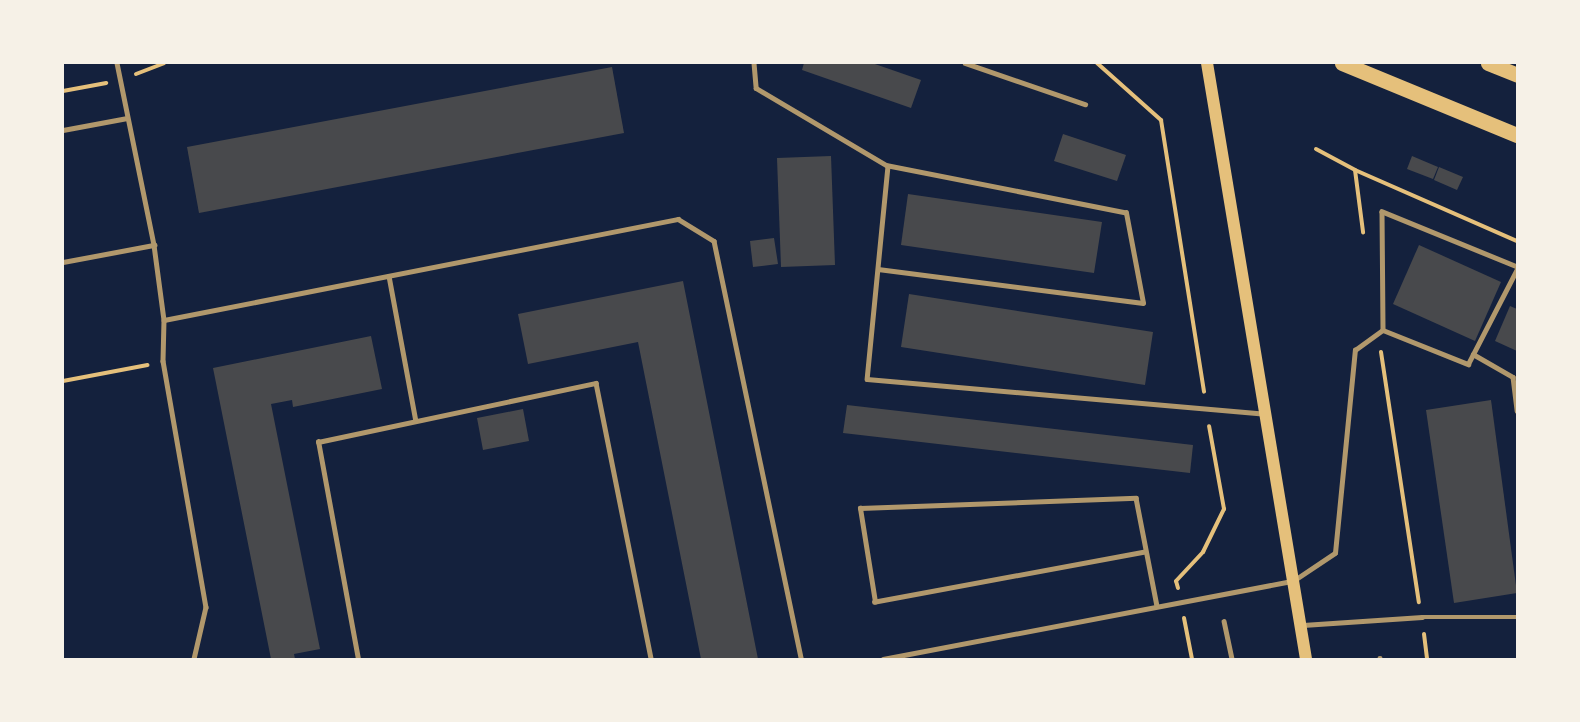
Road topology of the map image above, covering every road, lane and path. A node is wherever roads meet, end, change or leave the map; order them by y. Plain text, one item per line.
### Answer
1 (117, 63) edge
2 (754, 63) edge
3 (965, 63) edge
4 (1097, 63) edge
5 (1207, 63) edge
6 (1342, 63) edge
7 (1488, 63) edge
8 (1517, 75) edge
9 (1086, 104) dead end
10 (127, 117) junction
11 (1161, 120) dead end
12 (63, 130) edge
13 (1517, 135) edge
14 (1316, 148) dead end
15 (888, 166) junction
16 (1355, 170) junction
17 (1365, 240) dead end
18 (1517, 241) edge
19 (154, 245) junction
20 (63, 262) edge
21 (878, 268) junction
22 (1517, 268) edge
23 (389, 276) junction
24 (164, 320) junction
25 (1380, 332) junction
26 (1473, 354) junction
27 (164, 362) junction
28 (63, 381) edge
29 (1517, 411) edge
30 (1266, 414) junction
31 (416, 421) junction
32 (1145, 552) junction
33 (1293, 580) junction
34 (1156, 606) junction
35 (1517, 617) edge
36 (1422, 618) junction
37 (1224, 621) dead end
38 (1300, 626) junction
39 (194, 659) edge
40 (358, 659) edge
41 (651, 659) edge
42 (801, 659) edge
43 (883, 659) edge
44 (1232, 659) edge
45 (1305, 659) edge
46 (1426, 659) edge

1 - 10 lane
2 - 15 lane
3 - 9 lane
4 - 11 path
5 - 30 main road
6 - 13 main road
7 - 8 main road
10 - 12 lane
10 - 19 lane
14 - 16 path
15 - 21 lane
15 - 21 lane
16 - 17 path
16 - 18 path
19 - 20 lane
19 - 24 lane
21 - 30 lane
22 - 25 lane
22 - 26 lane
23 - 24 lane
23 - 31 lane
23 - 42 lane
24 - 27 lane
25 - 26 lane
25 - 33 lane
25 - 36 path
26 - 29 lane
27 - 28 path
27 - 39 lane
30 - 33 main road
31 - 40 lane
31 - 41 lane
32 - 32 lane
32 - 34 lane
33 - 34 lane
33 - 38 main road
34 - 43 lane
35 - 36 lane
36 - 38 lane
36 - 46 path
37 - 44 lane
38 - 45 main road

